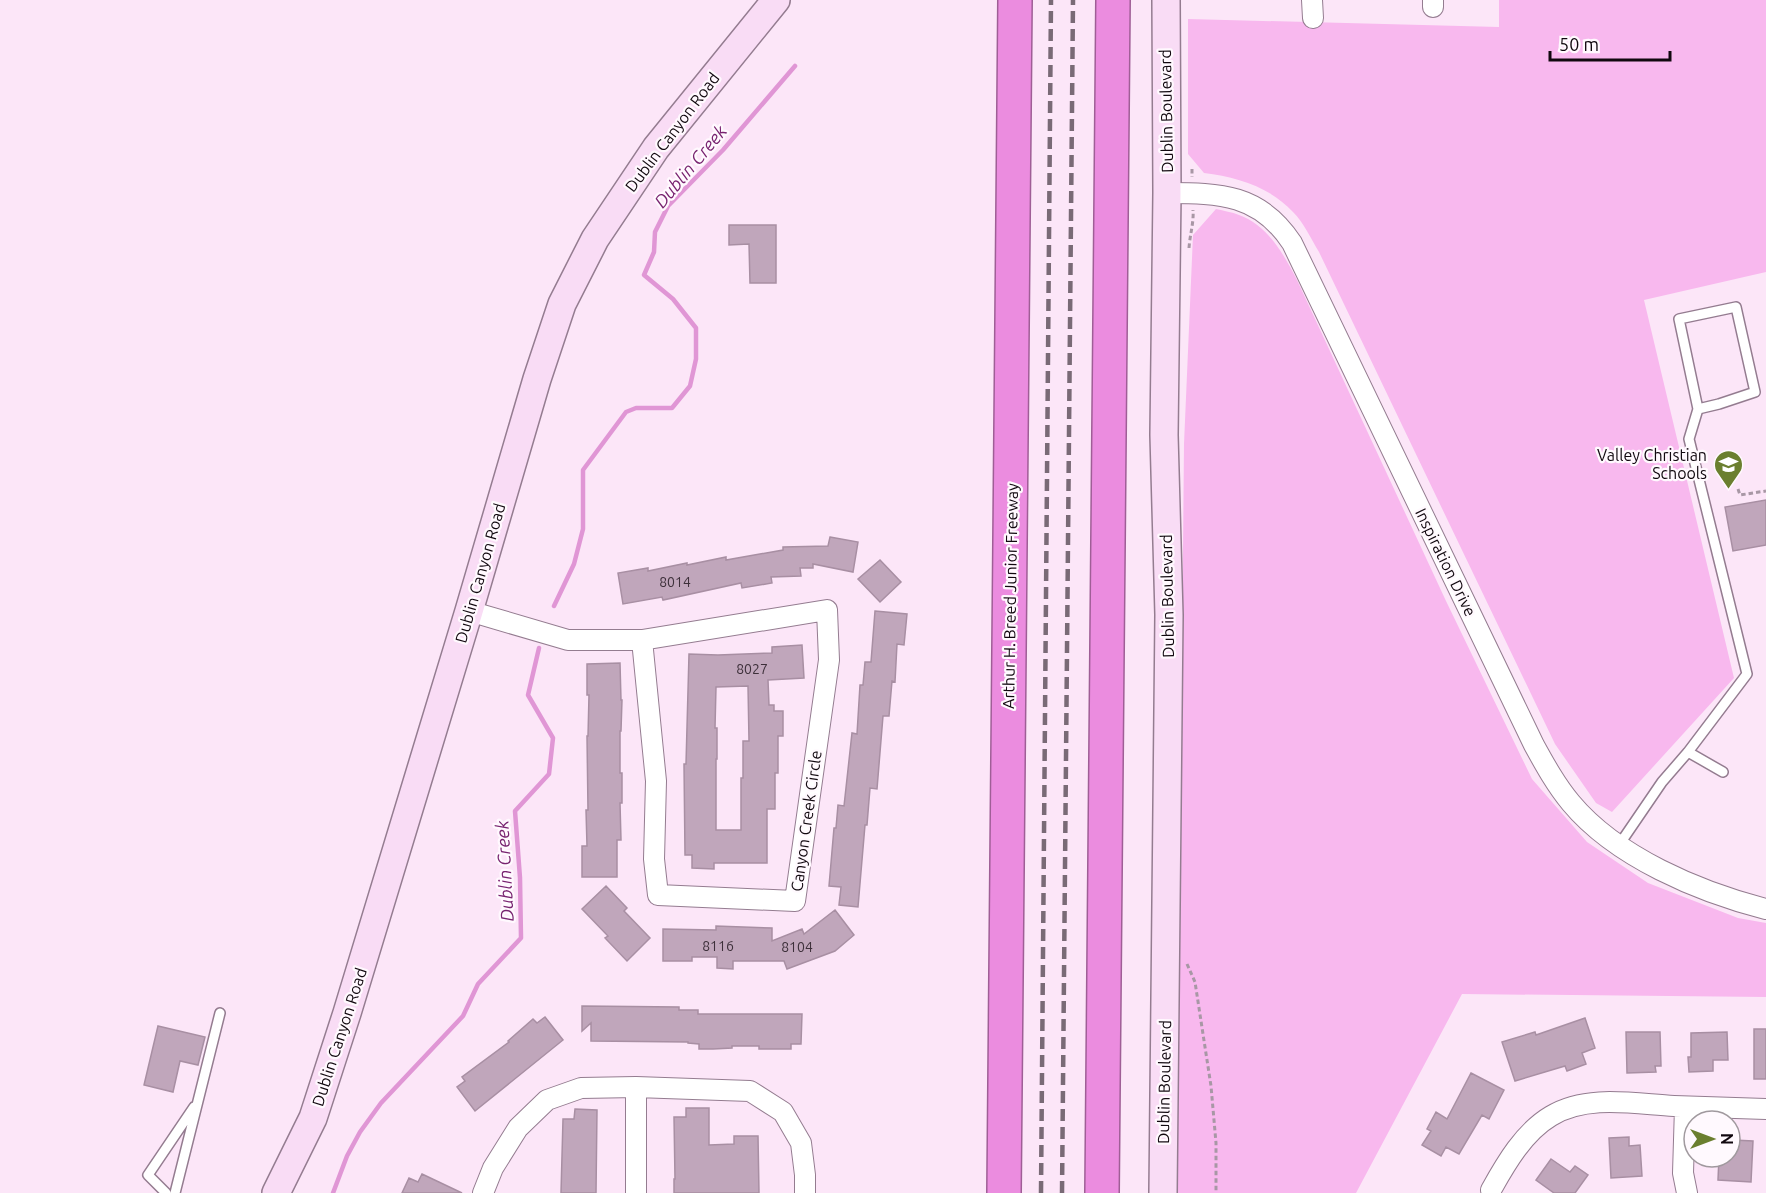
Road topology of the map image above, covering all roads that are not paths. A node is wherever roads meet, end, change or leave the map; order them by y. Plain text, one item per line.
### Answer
1 (776, 0) edge
2 (1015, 0) edge
3 (1113, 0) edge
4 (1166, 0) edge
5 (1167, 193) junction
6 (1698, 409) junction
7 (469, 611) junction
8 (642, 640) junction
9 (1688, 752) junction
10 (1723, 772) dead end
11 (1619, 845) junction
12 (1766, 909) edge
13 (220, 1013) dead end
14 (636, 1087) junction
15 (198, 1102) junction
16 (1686, 1107) junction
17 (1766, 1109) edge
18 (1491, 1190) dead end
19 (166, 1193) edge
20 (175, 1193) edge
21 (276, 1193) edge
22 (483, 1193) edge
23 (636, 1193) edge
24 (805, 1193) edge
25 (1004, 1193) edge
26 (1102, 1193) edge
27 (1163, 1193) edge
28 (1687, 1193) edge

1 - 7 main road, Dublin Canyon Road
2 - 25 highway, Arthur H. Breed Junior Freeway
3 - 26 highway
4 - 5 main road, Dublin Boulevard
5 - 11 street, Inspiration Drive
5 - 27 main road, Dublin Boulevard
6 - 6 lane
6 - 9 lane
7 - 8 street, Canyon Creek Circle
7 - 21 main road, Dublin Canyon Road
8 - 8 street, Canyon Creek Circle
9 - 10 lane
9 - 11 lane
11 - 12 street, Inspiration Drive
13 - 15 lane
14 - 22 street
14 - 23 street
14 - 24 street
15 - 19 lane
15 - 20 lane
16 - 17 street
16 - 18 street
16 - 28 street

